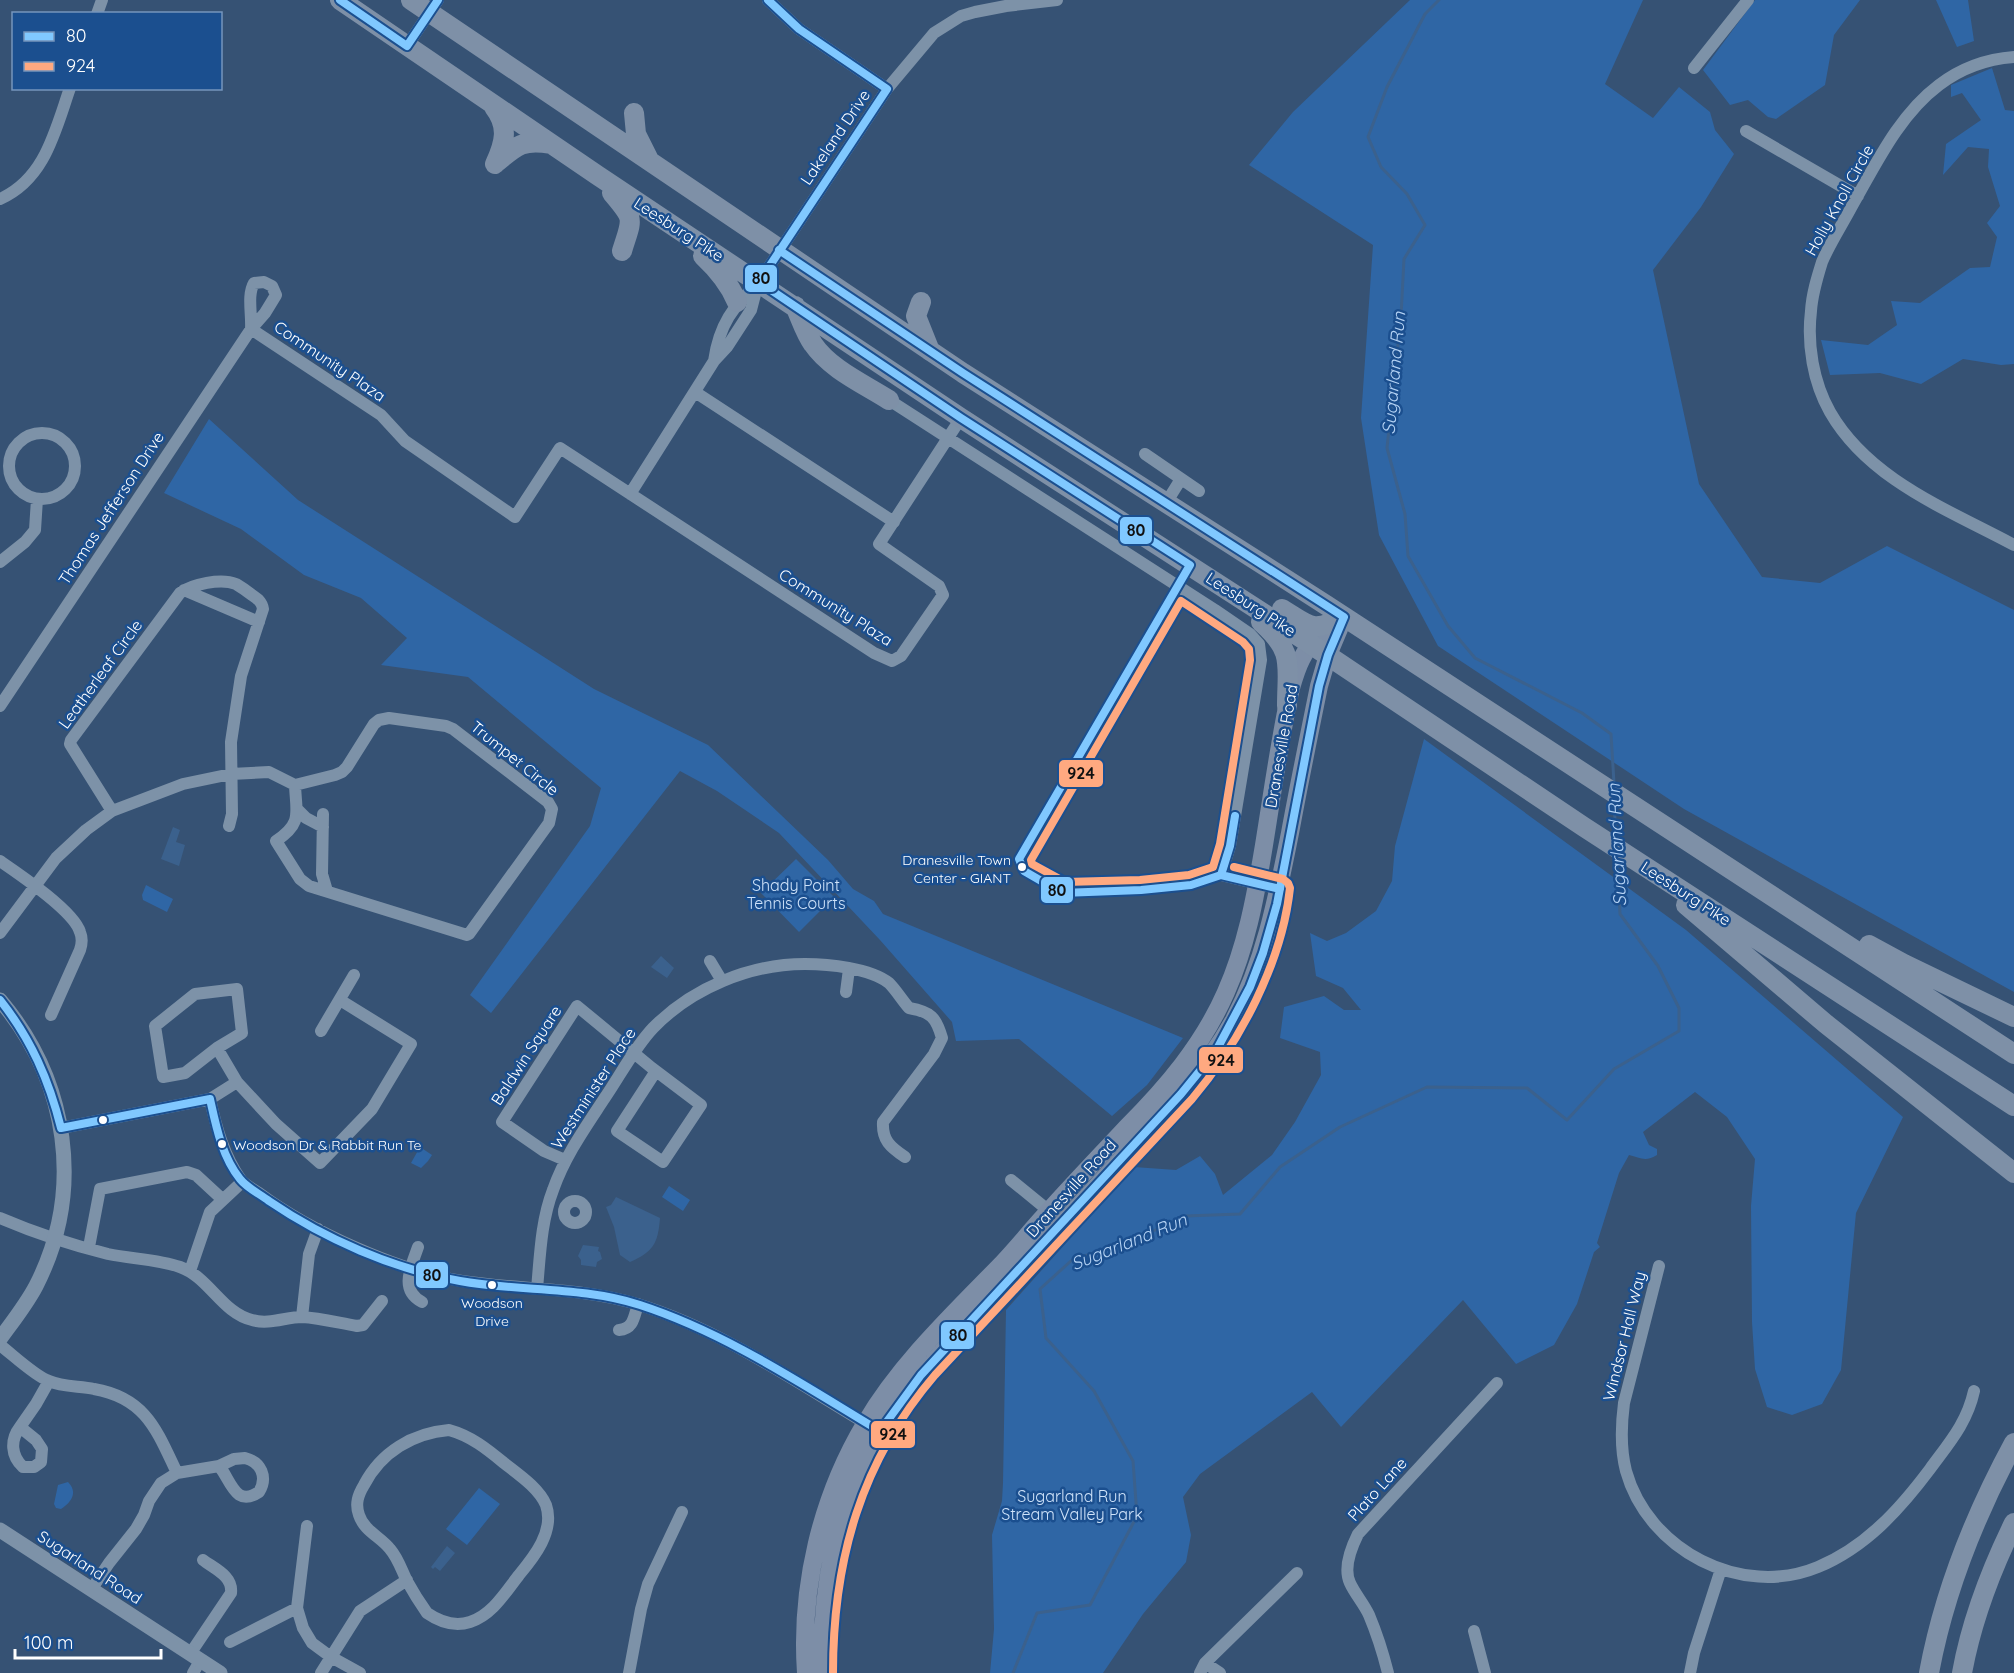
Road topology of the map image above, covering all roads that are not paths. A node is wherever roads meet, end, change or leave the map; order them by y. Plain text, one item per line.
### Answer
1 (340, 0) edge
2 (411, 0) edge
3 (768, 0) edge
4 (1057, 0) edge
5 (1748, 0) edge
6 (434, 7) edge
7 (407, 46) junction
8 (2014, 57) edge
9 (1694, 68) dead end
10 (887, 89) junction
11 (69, 90) edge
12 (490, 103) junction
13 (1746, 130) dead end
14 (612, 134) junction
15 (551, 144) junction
16 (649, 160) junction
17 (597, 175) junction
18 (1858, 196) junction
19 (0, 199) edge
20 (673, 226) junction
21 (778, 250) junction
22 (622, 251) dead end
23 (759, 282) junction
24 (737, 302) junction
25 (921, 302) dead end
26 (795, 306) junction
27 (251, 329) joint
28 (930, 351) junction
29 (714, 361) junction
30 (695, 392) junction
31 (889, 399) joint
32 (961, 418) junction
33 (949, 437) junction
34 (1145, 454) dead end
35 (1050, 474) junction
36 (1181, 479) junction
37 (1199, 491) dead end
38 (630, 494) junction
39 (37, 499) junction
40 (1166, 503) junction
41 (894, 522) junction
42 (2014, 545) edge
43 (0, 562) edge
44 (1190, 565) junction
45 (1214, 581) junction
46 (1178, 586) junction
47 (184, 590) junction
48 (1344, 617) junction
49 (259, 622) junction
50 (1310, 643) junction
51 (1328, 655) junction
52 (0, 705) edge
53 (1287, 706) junction
54 (231, 774) junction
55 (295, 785) junction
56 (112, 810) junction
57 (298, 810) junction
58 (229, 826) dead end
59 (1684, 840) junction
60 (1634, 860) junction
61 (0, 861) edge
62 (1257, 885) junction
63 (35, 887) junction
64 (1280, 889) junction
65 (327, 891) junction
66 (0, 933) edge
67 (711, 961) dead end
68 (849, 969) junction
69 (354, 975) dead end
70 (722, 981) junction
71 (846, 992) dead end
72 (0, 1000) edge
73 (340, 1000) junction
74 (51, 1015) dead end
75 (2014, 1017) edge
76 (321, 1030) dead end
77 (217, 1048) junction
78 (635, 1053) junction
79 (2014, 1054) edge
80 (656, 1071) junction
81 (237, 1082) junction
82 (210, 1100) junction
83 (2014, 1106) edge
84 (61, 1128) junction
85 (1960, 1132) junction
86 (904, 1157) dead end
87 (565, 1160) junction
88 (2014, 1173) edge
89 (1011, 1180) dead end
90 (2014, 1181) edge
91 (242, 1182) junction
92 (222, 1199) junction
93 (548, 1207) junction
94 (565, 1209) dead end
95 (1049, 1211) junction
96 (0, 1218) edge
97 (318, 1229) junction
98 (55, 1238) junction
99 (89, 1247) junction
100 (418, 1247) dead end
101 (1659, 1266) dead end
102 (410, 1268) junction
103 (190, 1271) junction
104 (537, 1289) junction
105 (382, 1301) dead end
106 (422, 1302) dead end
107 (638, 1304) junction
108 (302, 1317) junction
109 (619, 1330) dead end
110 (0, 1339) edge
111 (0, 1346) edge
112 (49, 1381) junction
113 (1497, 1383) dead end
114 (1974, 1390) dead end
115 (20, 1427) dead end
116 (873, 1427) junction
117 (2014, 1443) edge
118 (219, 1466) dead end
119 (177, 1473) junction
120 (682, 1512) dead end
121 (2014, 1523) edge
122 (307, 1526) dead end
123 (0, 1530) edge
124 (203, 1560) dead end
125 (1721, 1569) junction
126 (1297, 1573) dead end
127 (407, 1580) junction
128 (92, 1590) junction
129 (297, 1608) junction
130 (1474, 1631) dead end
131 (230, 1642) dead end
132 (331, 1657) junction
133 (195, 1663) edge
134 (1203, 1668) edge
135 (220, 1673) edge
136 (321, 1673) edge
137 (360, 1673) edge
138 (629, 1673) edge
139 (806, 1673) edge
140 (824, 1673) edge
141 (1220, 1673) edge
142 (1388, 1673) edge
143 (1485, 1673) edge
144 (1690, 1673) edge
145 (1929, 1673) edge
146 (1962, 1673) edge

1 - 7 highway, Leesburg Pike
2 - 6 highway
3 - 10 street
4 - 10 street, Lakeland Drive
5 - 9 street
6 - 7 street
6 - 14 highway
7 - 12 highway, Leesburg Pike
8 - 18 street, Holly Knoll Circle
10 - 21 street, Lakeland Drive
11 - 19 street
12 - 15 highway, Leesburg Pike
12 - 15 highway
13 - 18 street
14 - 16 highway
14 - 16 highway
15 - 17 highway, Leesburg Pike
16 - 21 highway
17 - 20 highway, Leesburg Pike
17 - 22 highway
18 - 42 street, Holly Knoll Circle
20 - 23 highway, Leesburg Pike
20 - 24 highway
21 - 23 street, Lakeland Drive
21 - 28 highway
23 - 24 street
23 - 26 highway, Leesburg Pike
23 - 29 street
24 - 29 street
25 - 28 highway
26 - 31 highway
26 - 32 highway, Leesburg Pike
27 - 38 street, Community Plaza
27 - 52 street, Thomas Jefferson Drive
28 - 40 highway
29 - 30 street
30 - 38 street
30 - 41 street
31 - 33 street
32 - 33 street, Community Plaza
32 - 35 highway, Leesburg Pike
33 - 41 street, Community Plaza
33 - 46 street
34 - 36 street
35 - 44 highway, Leesburg Pike
35 - 48 highway
36 - 37 street
36 - 40 street
38 - 41 street, Community Plaza
39 - 39 street
39 - 43 street
40 - 48 highway
44 - 45 highway, Leesburg Pike
44 - 46 street
45 - 50 highway, Leesburg Pike
45 - 53 highway
46 - 62 street
47 - 49 street
47 - 49 street
47 - 56 street, Leatherleaf Circle
48 - 50 main road, Dranesville Road
48 - 51 main road, Dranesville Road
48 - 59 highway
49 - 54 street
50 - 51 highway, Leesburg Pike
50 - 53 main road, Dranesville Road
51 - 60 highway, Leesburg Pike
51 - 64 main road, Dranesville Road
53 - 62 main road, Dranesville Road
54 - 55 street
54 - 56 street
54 - 58 street
55 - 57 street
55 - 65 street, Trumpet Circle
56 - 63 street
57 - 65 street
57 - 65 street, Trumpet Circle
59 - 75 highway
59 - 79 highway
60 - 83 highway, Leesburg Pike
60 - 85 highway
61 - 63 street
62 - 64 street
62 - 95 main road, Dranesville Road
63 - 66 street
63 - 74 street
64 - 116 main road, Dranesville Road
67 - 70 street
68 - 70 street, Westminister Place
68 - 71 street
68 - 86 street, Westminister Place
69 - 73 street
70 - 78 street, Westminister Place
72 - 84 street
73 - 76 street
73 - 81 street
77 - 77 street
77 - 81 street
78 - 80 street
78 - 87 street, Westminister Place
78 - 87 street, Baldwin Square
80 - 80 street
81 - 82 street
82 - 84 street
82 - 91 street
84 - 98 street
85 - 88 highway
85 - 90 highway
87 - 93 street, Westminister Place
89 - 95 street
91 - 92 street
91 - 97 street
92 - 99 street
92 - 103 street
93 - 94 street
93 - 104 street, Westminister Place
95 - 116 main road, Dranesville Road
96 - 98 street
97 - 102 street
97 - 108 street
98 - 99 street
98 - 110 street
99 - 103 street
100 - 102 street
101 - 125 street, Windsor Hall Way
102 - 104 street
102 - 106 street
103 - 108 street
104 - 107 street
105 - 108 street
107 - 109 street
107 - 116 street
111 - 112 street
112 - 115 street
112 - 119 street
113 - 142 street, Plato Lane
114 - 125 street, Windsor Hall Way
116 - 139 main road, Dranesville Road
116 - 140 main road, Dranesville Road
117 - 145 highway
118 - 119 street
119 - 128 street
120 - 138 street
121 - 146 highway
122 - 129 street
123 - 128 street, Sugarland Road
124 - 133 street
125 - 144 street
126 - 134 street
127 - 127 street
127 - 132 street
128 - 133 street, Sugarland Road
129 - 131 street
129 - 132 street
130 - 143 street
132 - 136 street
132 - 137 street
133 - 135 street, Sugarland Road
134 - 141 street

